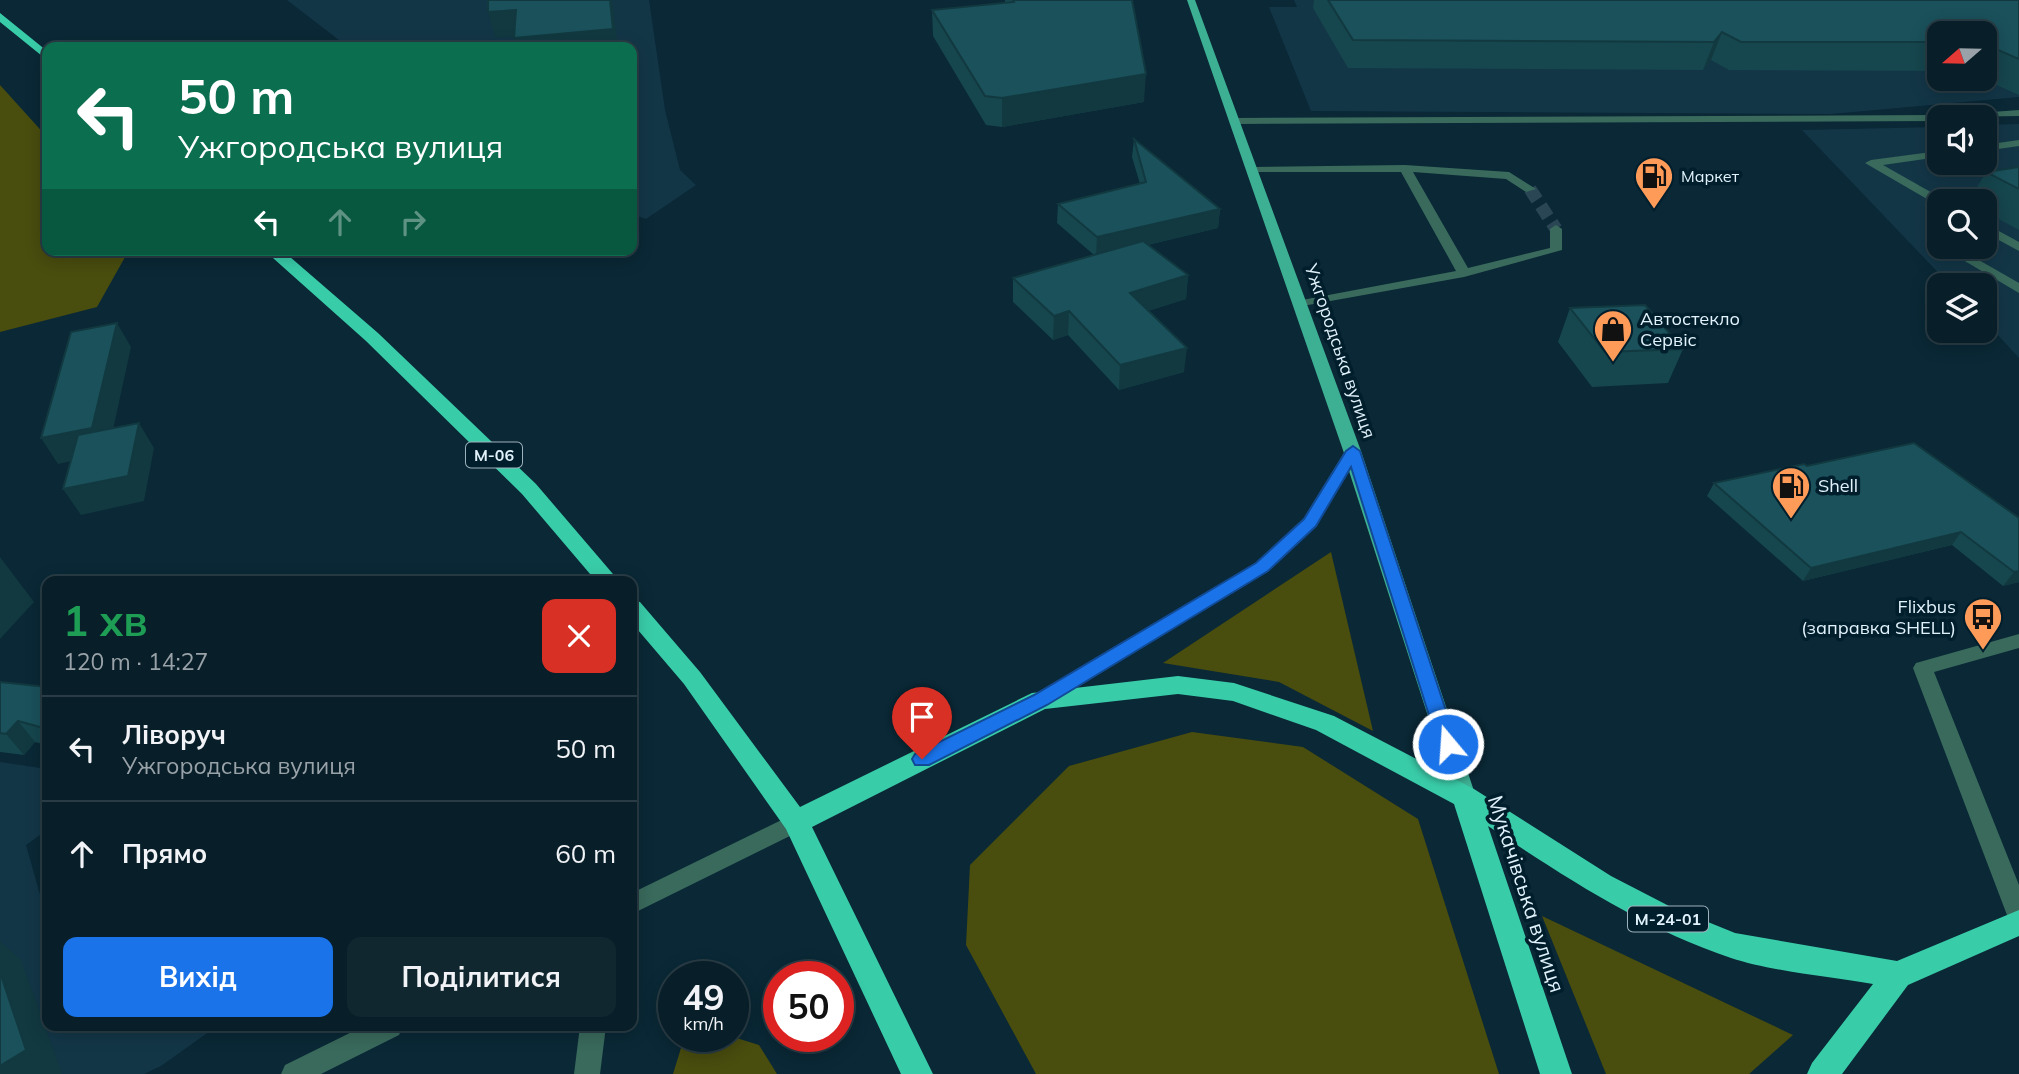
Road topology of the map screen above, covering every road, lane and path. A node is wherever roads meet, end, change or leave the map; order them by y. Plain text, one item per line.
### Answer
1 (1191, 0) edge
2 (0, 16) edge
3 (42, 53) edge
4 (2019, 113) edge
5 (1997, 115) edge
6 (1927, 118) edge
7 (1236, 121) junction
8 (2019, 143) edge
9 (1997, 146) edge
10 (1927, 156) edge
11 (1405, 168) junction
12 (1255, 169) junction
13 (1530, 189) tunnel mouth
14 (1927, 195) edge
15 (1556, 229) dead end
16 (1997, 236) edge
17 (2019, 247) edge
18 (279, 256) edge
19 (1968, 259) edge
20 (1464, 273) junction
21 (2019, 289) edge
22 (1302, 304) junction
23 (1353, 451) junction
24 (604, 576) edge
25 (637, 614) edge
26 (2019, 641) edge
27 (1041, 700) junction
28 (1465, 797) junction
29 (796, 822) junction
30 (637, 902) edge
31 (2019, 915) edge
32 (2019, 923) edge
33 (1898, 975) junction
34 (380, 1031) edge
35 (592, 1031) edge
36 (294, 1074) edge
37 (587, 1074) edge
38 (917, 1074) edge
39 (1556, 1074) edge
40 (1823, 1074) edge

1 - 7 main road, Ужгородська вулиця
2 - 3 highway
4 - 5 street
6 - 7 street
7 - 12 main road, Ужгородська вулиця
8 - 9 street
10 - 14 street
11 - 12 street
11 - 13 street
11 - 20 street
12 - 22 main road, Ужгородська вулиця
15 - 20 street
16 - 17 street
18 - 24 highway, М-06
19 - 21 street
20 - 22 street
22 - 23 main road, Ужгородська вулиця
23 - 27 main road, Ужгородська вулиця
23 - 28 main road, Мукачівська вулиця
25 - 29 highway
26 - 31 street
27 - 28 highway, М-24-01
27 - 29 highway, М-24-01
28 - 33 highway, М-24-01
28 - 39 highway, Мукачівська вулиця
29 - 30 street
29 - 38 highway
32 - 33 highway
33 - 40 highway
34 - 36 street
35 - 37 street

